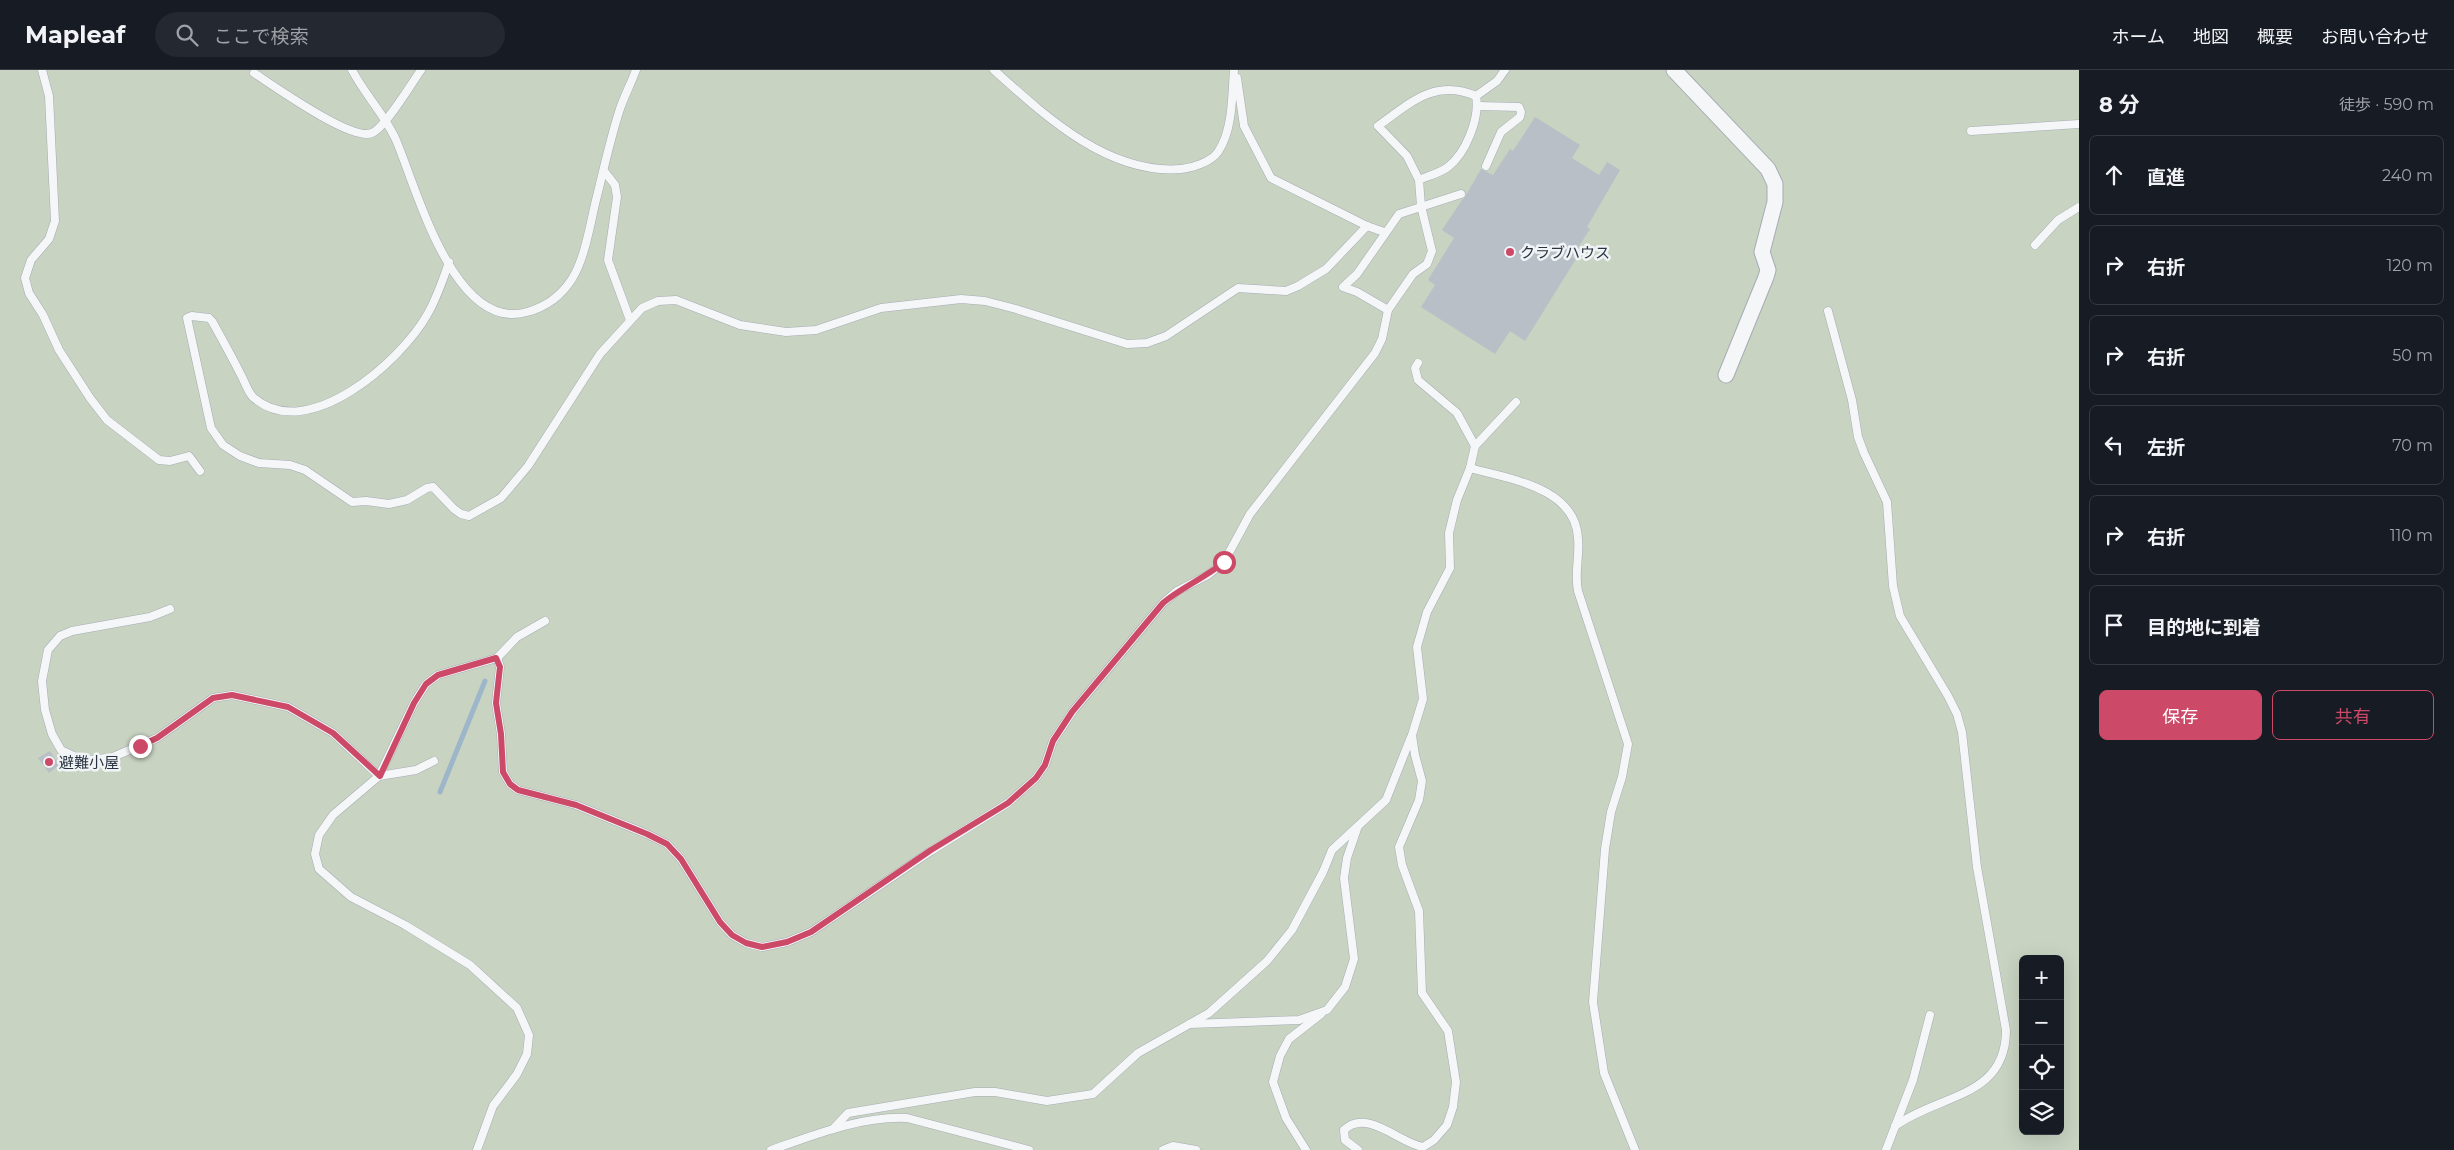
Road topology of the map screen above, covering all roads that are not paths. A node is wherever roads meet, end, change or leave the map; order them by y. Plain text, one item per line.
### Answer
1 (42, 70) edge
2 (352, 70) edge
3 (421, 70) edge
4 (636, 70) edge
5 (994, 70) edge
6 (1235, 70) edge
7 (1505, 70) edge
8 (1674, 70) edge
9 (254, 73) dead end
10 (1476, 96) junction
11 (1478, 106) junction
12 (386, 120) junction
13 (2079, 124) edge
14 (1971, 131) dead end
15 (1486, 166) dead end
16 (604, 171) junction
17 (1419, 180) junction
18 (1460, 194) dead end
19 (1421, 206) junction
20 (2079, 207) edge
21 (1367, 226) junction
22 (1384, 232) junction
23 (2035, 244) dead end
24 (449, 262) junction
25 (1388, 310) junction
26 (1828, 311) dead end
27 (630, 320) junction
28 (1418, 363) dead end
29 (1726, 375) dead end
30 (1516, 402) dead end
31 (1475, 446) junction
32 (1470, 468) junction
33 (200, 471) dead end
34 (170, 609) dead end
35 (545, 621) dead end
36 (496, 658) junction
37 (1412, 735) junction
38 (434, 761) dead end
39 (380, 776) junction
40 (1359, 824) junction
41 (1327, 1010) junction
42 (1930, 1015) dead end
43 (1187, 1024) junction
44 (1895, 1126) junction
45 (833, 1129) junction
46 (477, 1150) edge
47 (771, 1150) edge
48 (1029, 1150) edge
49 (1163, 1150) edge
50 (1196, 1150) edge
51 (1306, 1150) edge
52 (1358, 1150) edge
53 (1635, 1150) edge
54 (1886, 1150) edge

1 - 33 lane
2 - 12 lane
3 - 12 lane
4 - 16 lane
5 - 6 lane
6 - 21 lane
7 - 10 lane
8 - 29 street
9 - 12 lane
10 - 11 lane
10 - 17 lane
11 - 15 lane
11 - 17 lane
12 - 24 lane
13 - 14 lane
16 - 24 lane
16 - 27 lane
17 - 19 lane
18 - 19 lane
19 - 22 lane
19 - 25 lane
20 - 23 lane
21 - 22 lane
21 - 27 lane
22 - 25 lane
24 - 27 lane
25 - 36 lane
26 - 44 lane
28 - 31 lane
30 - 31 lane
31 - 32 lane
32 - 37 lane
32 - 53 lane
34 - 39 lane
35 - 36 lane
36 - 39 lane
37 - 40 lane
37 - 52 lane
38 - 39 lane
39 - 46 lane
40 - 41 lane
40 - 43 lane
41 - 43 lane
41 - 51 lane
42 - 44 lane
43 - 45 lane
44 - 54 lane
45 - 47 lane
45 - 48 lane
49 - 50 lane

